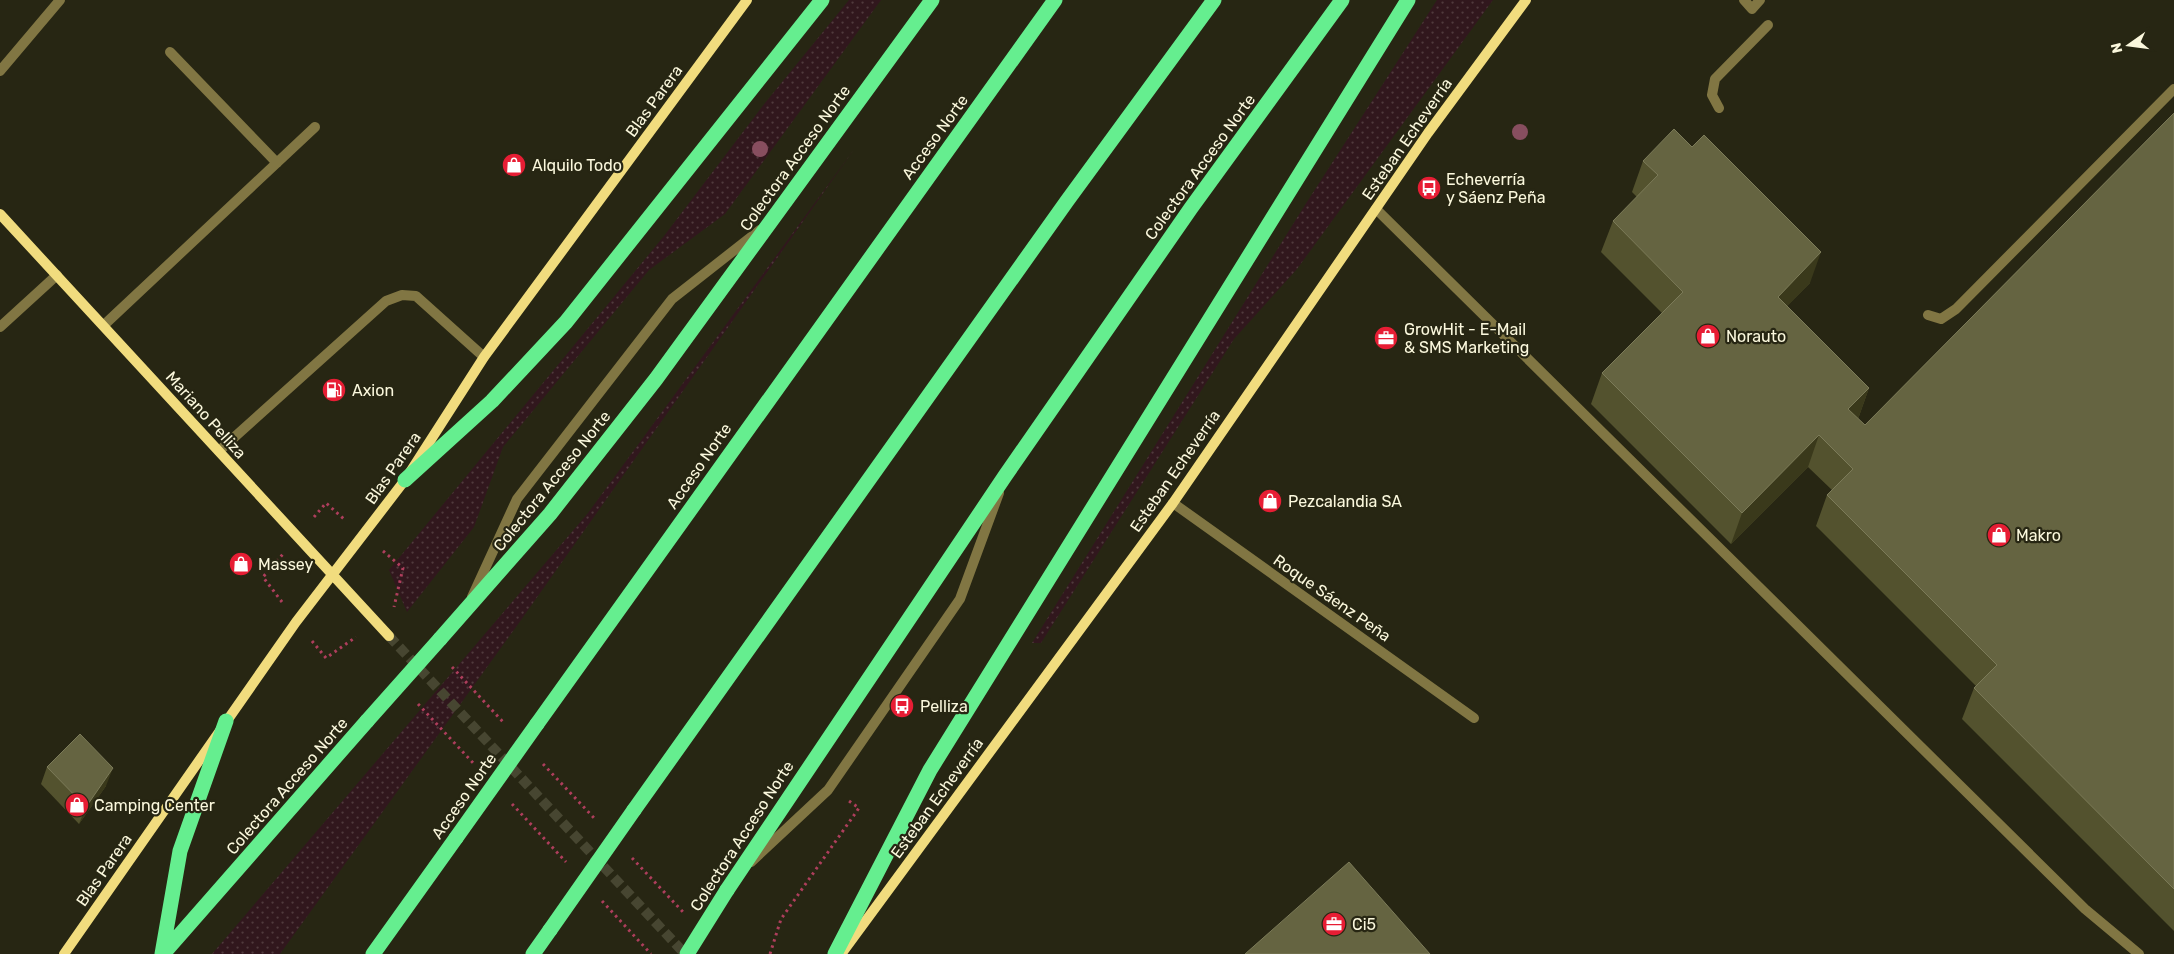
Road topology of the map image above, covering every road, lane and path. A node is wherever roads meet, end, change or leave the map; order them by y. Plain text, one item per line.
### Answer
1 (60, 0) edge
2 (747, 0) edge
3 (822, 0) edge
4 (932, 0) edge
5 (1055, 0) edge
6 (1214, 0) edge
7 (1342, 0) edge
8 (1408, 0) edge
9 (1526, 0) edge
10 (1744, 0) edge
11 (1760, 0) edge
12 (1768, 25) dead end
13 (170, 52) dead end
14 (0, 71) edge
15 (2174, 89) edge
16 (1719, 108) dead end
17 (315, 128) dead end
18 (277, 163) junction
19 (1376, 209) junction
20 (0, 214) edge
21 (766, 225) junction
22 (57, 275) junction
23 (1928, 315) dead end
24 (104, 325) junction
25 (0, 327) edge
26 (484, 357) junction
27 (218, 451) junction
28 (1005, 476) junction
29 (405, 480) junction
30 (1172, 503) junction
31 (364, 535) junction
32 (298, 536) junction
33 (332, 574) junction
34 (465, 612) junction
35 (401, 614) dead end
36 (296, 622) junction
37 (390, 636) tunnel mouth
38 (363, 644) dead end
39 (449, 665) dead end
40 (417, 702) dead end
41 (1474, 718) dead end
42 (226, 721) junction
43 (511, 730) dead end
44 (538, 759) dead end
45 (477, 767) dead end
46 (847, 799) dead end
47 (510, 803) dead end
48 (600, 824) dead end
49 (627, 853) dead end
50 (571, 868) dead end
51 (731, 884) junction
52 (597, 896) dead end
53 (688, 918) dead end
54 (64, 954) edge
55 (162, 954) edge
56 (373, 954) edge
57 (533, 954) edge
58 (651, 954) edge
59 (687, 954) edge
60 (770, 954) edge
61 (834, 954) edge
62 (841, 954) edge
63 (2139, 954) edge

1 - 14 street
2 - 26 street, Blas Parera
3 - 29 highway
4 - 21 highway, Colectora Acceso Norte
5 - 56 highway, Acceso Norte, bridge
6 - 57 highway, bridge
7 - 28 highway, Colectora Acceso Norte
8 - 61 highway
9 - 19 street, Esteban Echeverría
10 - 11 street
12 - 16 street
13 - 18 street
15 - 23 street
17 - 18 street
18 - 24 street
19 - 30 street, Esteban Echeverría
19 - 63 street
20 - 22 street, Mariano Pelliza
21 - 34 highway, Colectora Acceso Norte
21 - 34 street
22 - 24 street, Mariano Pelliza
22 - 25 street
24 - 27 street, Mariano Pelliza
26 - 27 street
26 - 29 street, Blas Parera
27 - 32 street, Mariano Pelliza
28 - 51 highway, Colectora Acceso Norte
28 - 51 street
29 - 31 street, Blas Parera
30 - 41 street, Roque Sáenz Peña
30 - 62 street, Esteban Echeverría
31 - 32 path
31 - 33 street, Blas Parera
31 - 35 path
32 - 33 street, Mariano Pelliza
32 - 36 path
33 - 36 street, Blas Parera
33 - 37 street, Mariano Pelliza
34 - 55 highway, Colectora Acceso Norte, bridge
36 - 38 path
36 - 42 street, Blas Parera
39 - 43 path
40 - 45 path
42 - 54 street, Blas Parera
42 - 55 highway
44 - 48 path
46 - 60 path
47 - 50 path
49 - 53 path
51 - 59 highway, Colectora Acceso Norte, bridge
52 - 58 path

